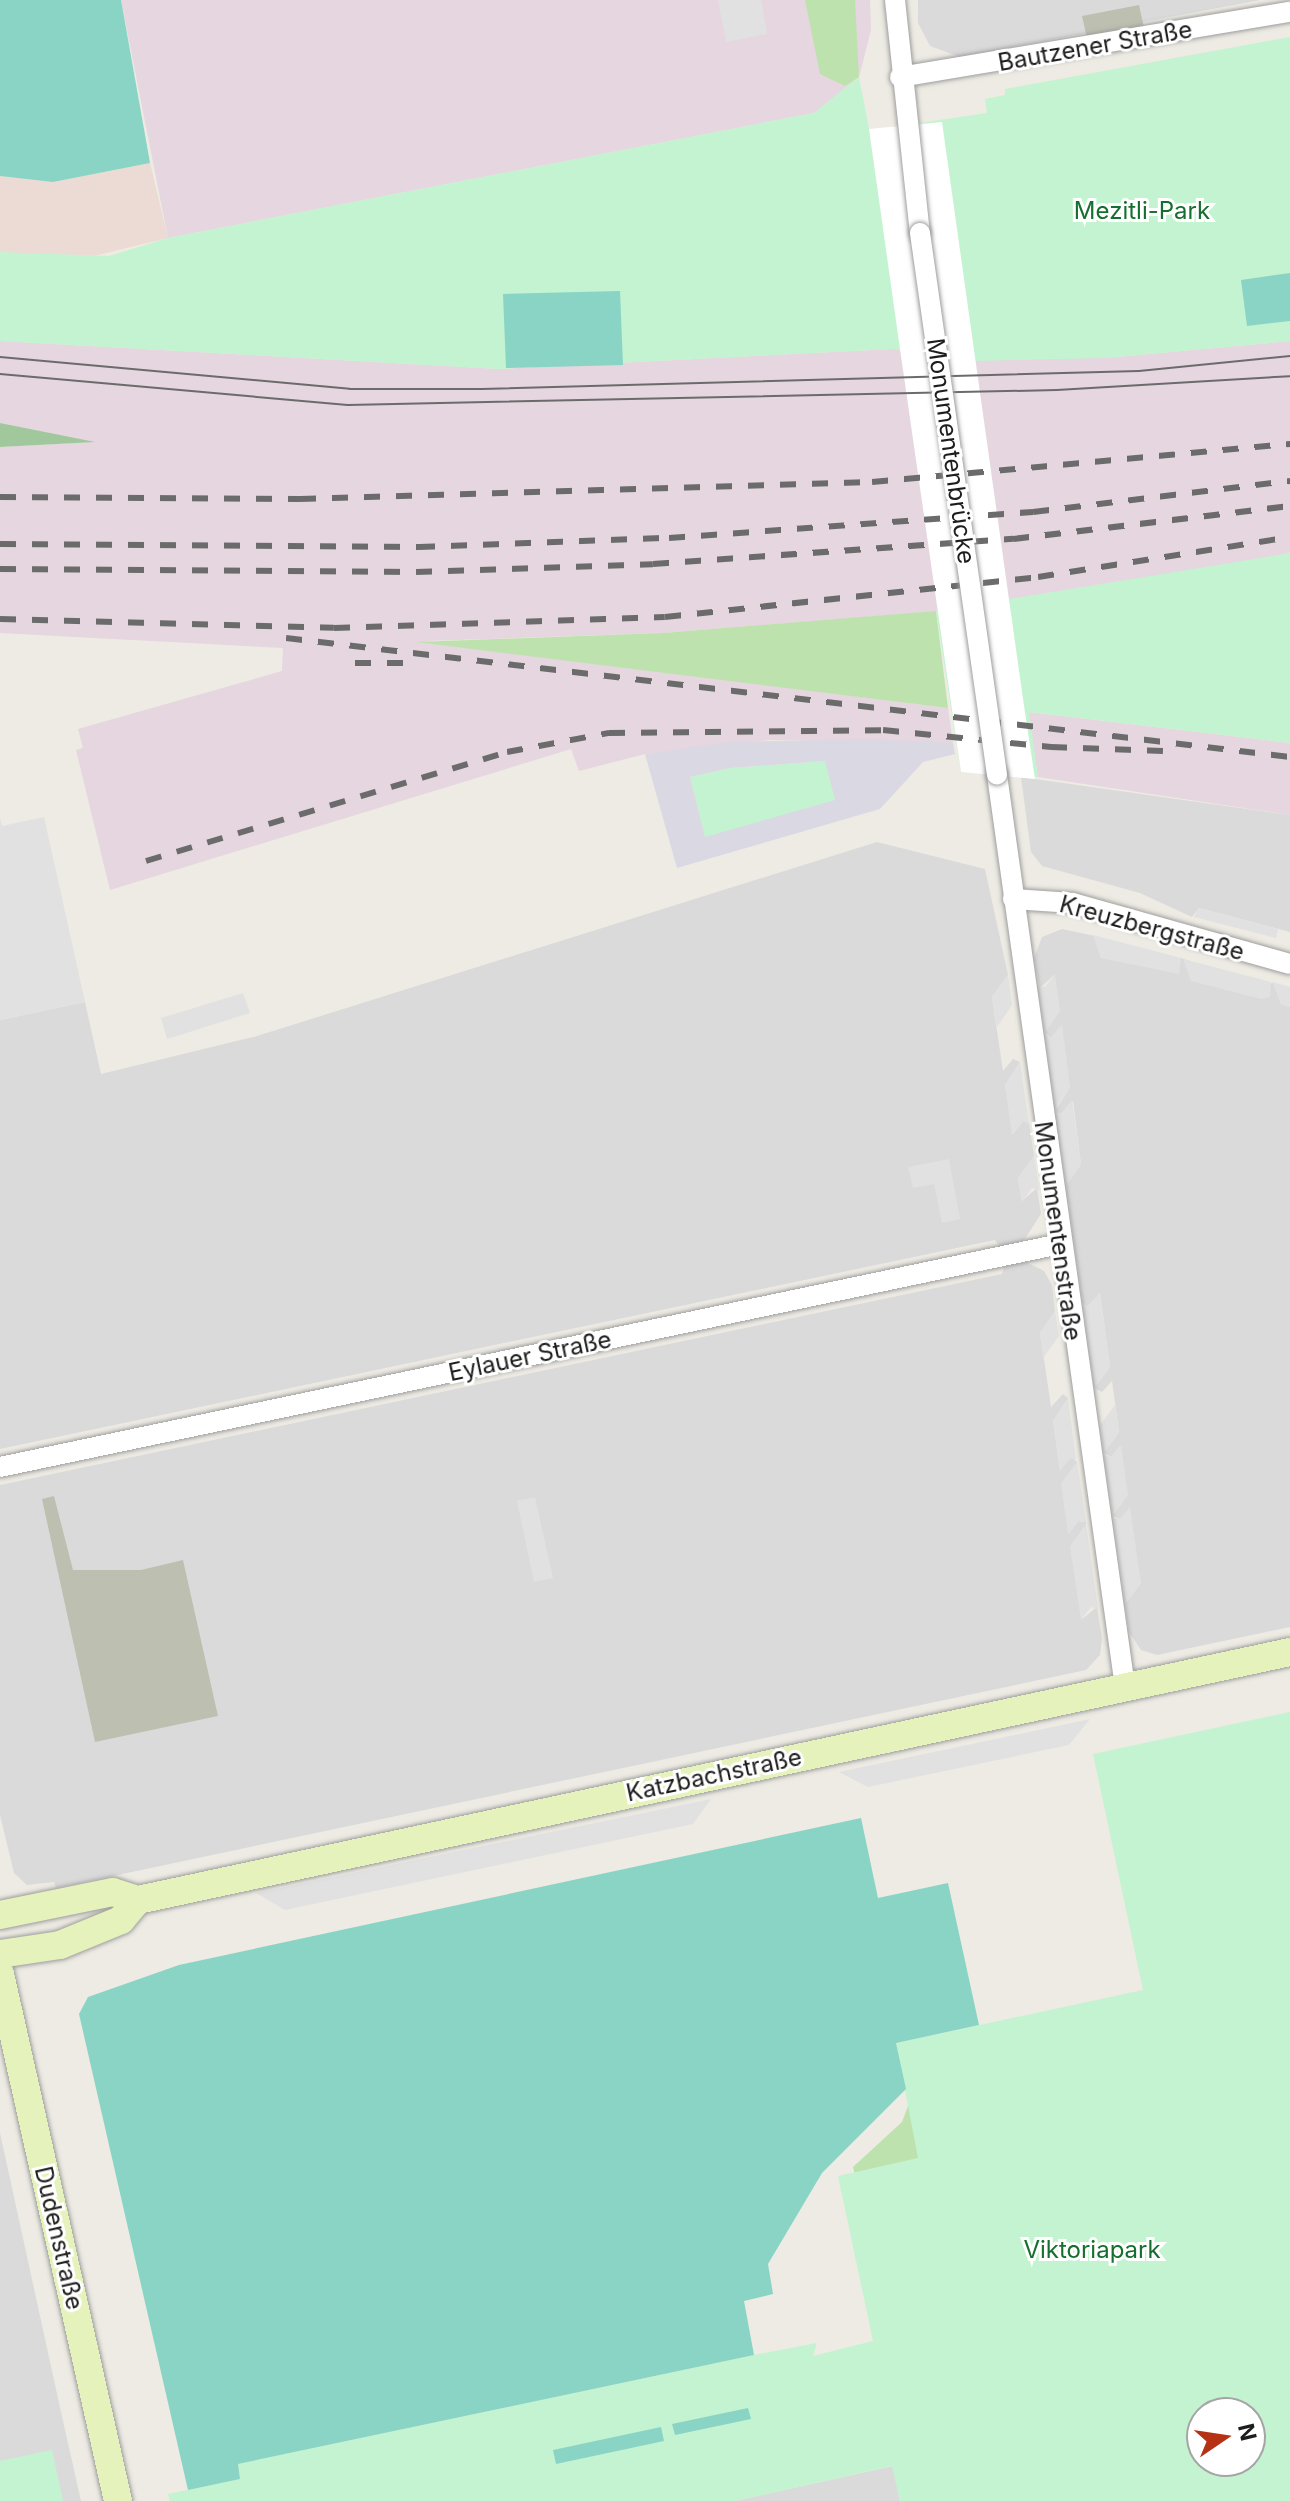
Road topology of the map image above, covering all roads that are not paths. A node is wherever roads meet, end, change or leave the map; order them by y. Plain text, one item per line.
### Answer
1 (895, 0) edge
2 (1290, 12) edge
3 (900, 77) junction
4 (997, 775) joint
5 (1013, 899) junction
6 (1290, 964) edge
7 (1060, 1244) junction
8 (0, 1467) edge
9 (1290, 1652) edge
10 (1125, 1687) junction
11 (138, 1900) junction
12 (0, 1915) edge
13 (0, 1954) edge
14 (0, 1974) edge
15 (118, 2501) edge

1 - 3 street
2 - 3 street, Bautzener Straße
3 - 4 street, Monumentenbrücke, bridge
4 - 5 street, Monumentenstraße
5 - 6 street, Kreuzbergstraße
5 - 7 street, Monumentenstraße
7 - 8 street, Eylauer Straße
7 - 10 street, Monumentenstraße
9 - 10 main road, Katzbachstraße
10 - 11 main road, Katzbachstraße
11 - 12 main road, Katzbachstraße
11 - 13 main road, Katzbachstraße
14 - 15 main road, Dudenstraße

